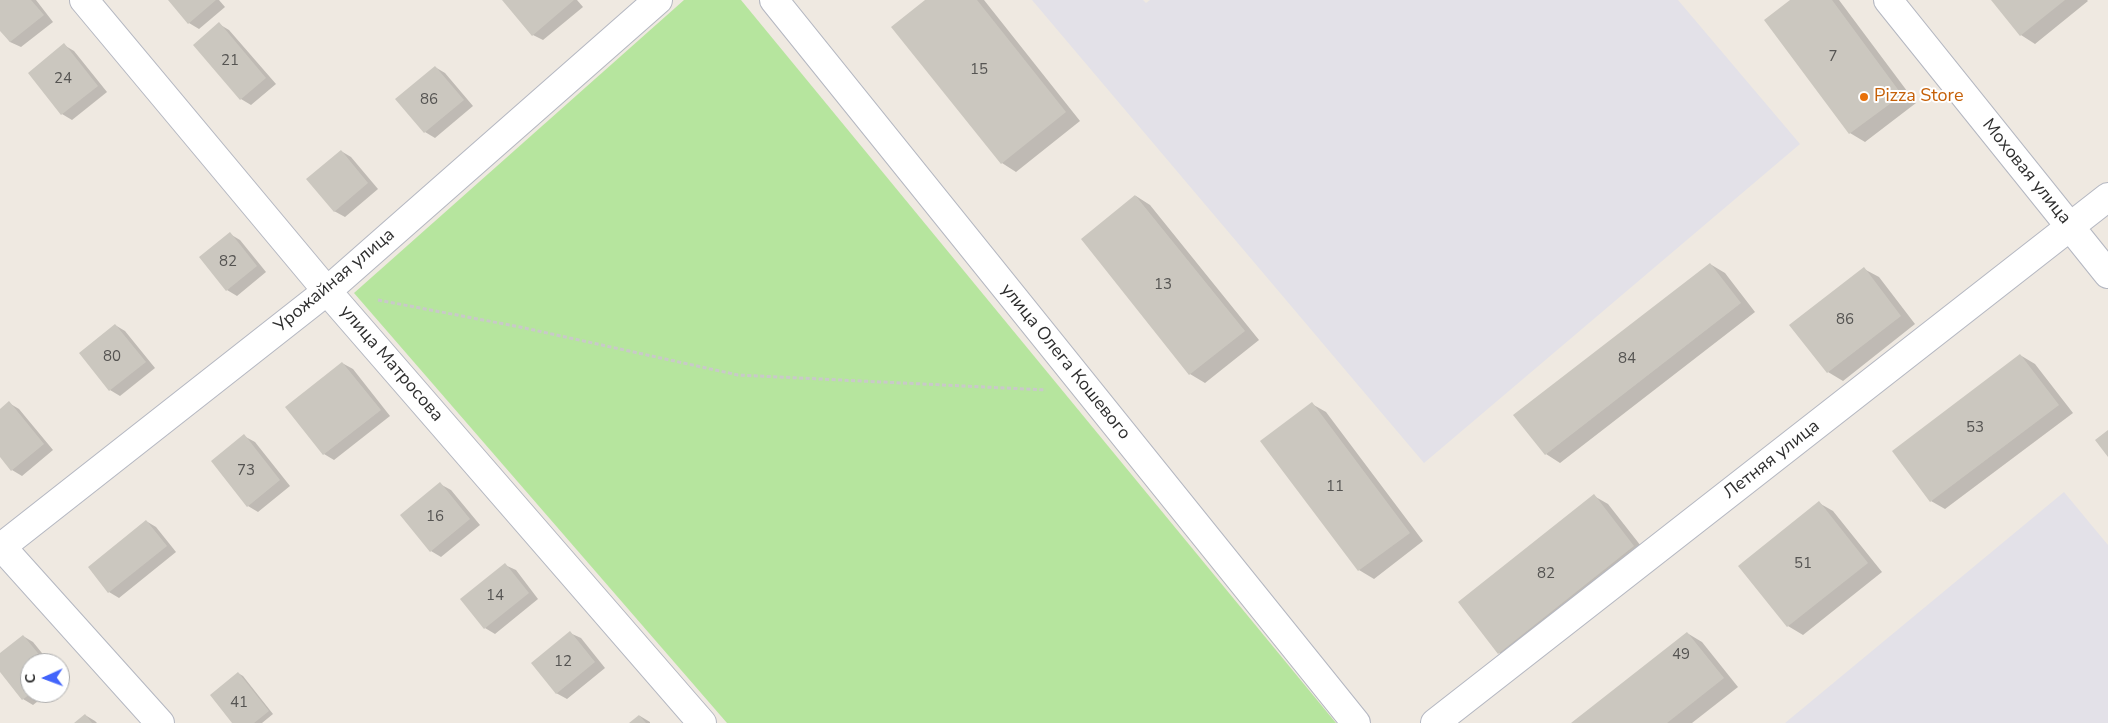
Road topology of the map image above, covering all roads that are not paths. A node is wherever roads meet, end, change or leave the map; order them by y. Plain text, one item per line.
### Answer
1 (84, 0) edge
2 (658, 0) edge
3 (774, 0) edge
4 (1888, 0) edge
5 (2108, 197) edge
6 (2070, 228) junction
7 (2108, 274) edge
8 (327, 291) junction
9 (1, 547) edge
10 (160, 723) edge
11 (702, 723) edge
12 (1356, 723) edge
13 (1436, 723) edge

1 - 8 street, улица Матросова
2 - 8 street, Урожайная улица
3 - 12 street, улица Олега Кошевого
4 - 6 street, Моховая улица
5 - 6 street, Летняя улица
6 - 7 street, Моховая улица
6 - 13 street, Летняя улица
8 - 9 street, Урожайная улица
8 - 11 street, улица Матросова
9 - 10 street

